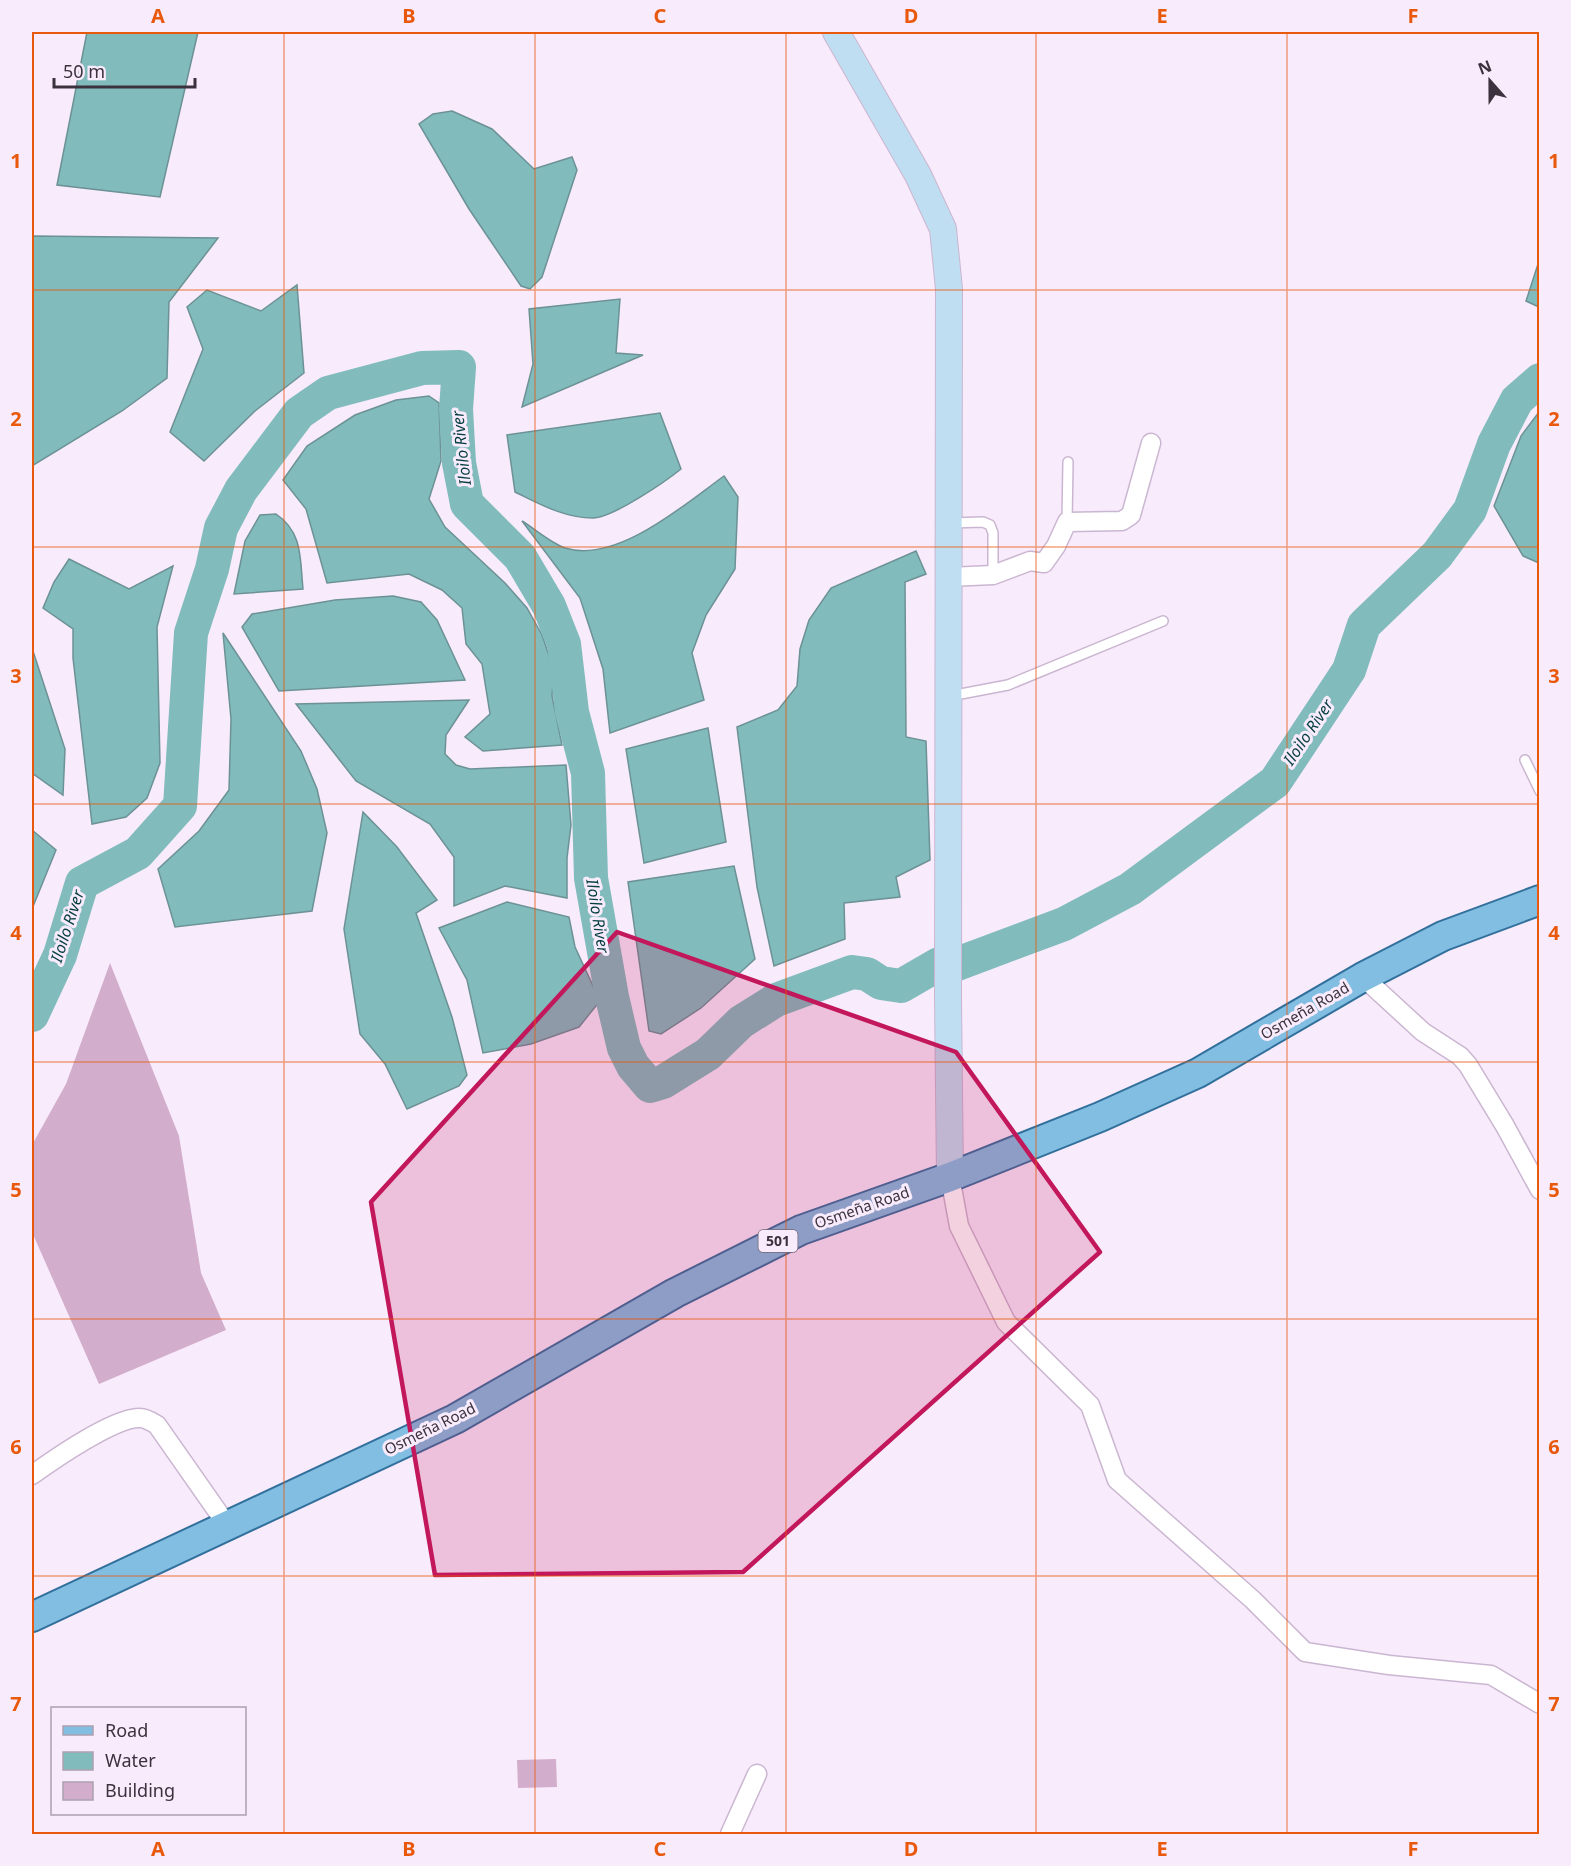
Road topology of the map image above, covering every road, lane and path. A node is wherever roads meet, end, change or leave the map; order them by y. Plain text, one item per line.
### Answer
1 (836, 32) edge
2 (1151, 443) dead end
3 (1068, 462) dead end
4 (1067, 522) junction
5 (949, 523) junction
6 (993, 575) junction
7 (949, 577) junction
8 (1163, 621) dead end
9 (950, 696) junction
10 (1525, 760) dead end
11 (1539, 791) edge
12 (1539, 900) edge
13 (1363, 977) junction
14 (950, 1178) junction
15 (1539, 1190) edge
16 (32, 1475) edge
17 (227, 1525) junction
18 (32, 1617) edge
19 (1539, 1704) edge
20 (757, 1774) dead end
21 (730, 1834) edge

1 - 5 street
2 - 4 street
3 - 4 lane
4 - 6 street
5 - 6 lane
5 - 7 street
6 - 7 street
7 - 9 street
8 - 9 lane
9 - 14 street
10 - 11 lane
12 - 13 main road, Osmeña Road / 501
13 - 14 main road, Osmeña Road / 501
13 - 15 street
14 - 17 main road, Osmeña Road / 501
14 - 19 street
16 - 17 street
17 - 18 main road, Osmeña Road / 501
20 - 21 street

